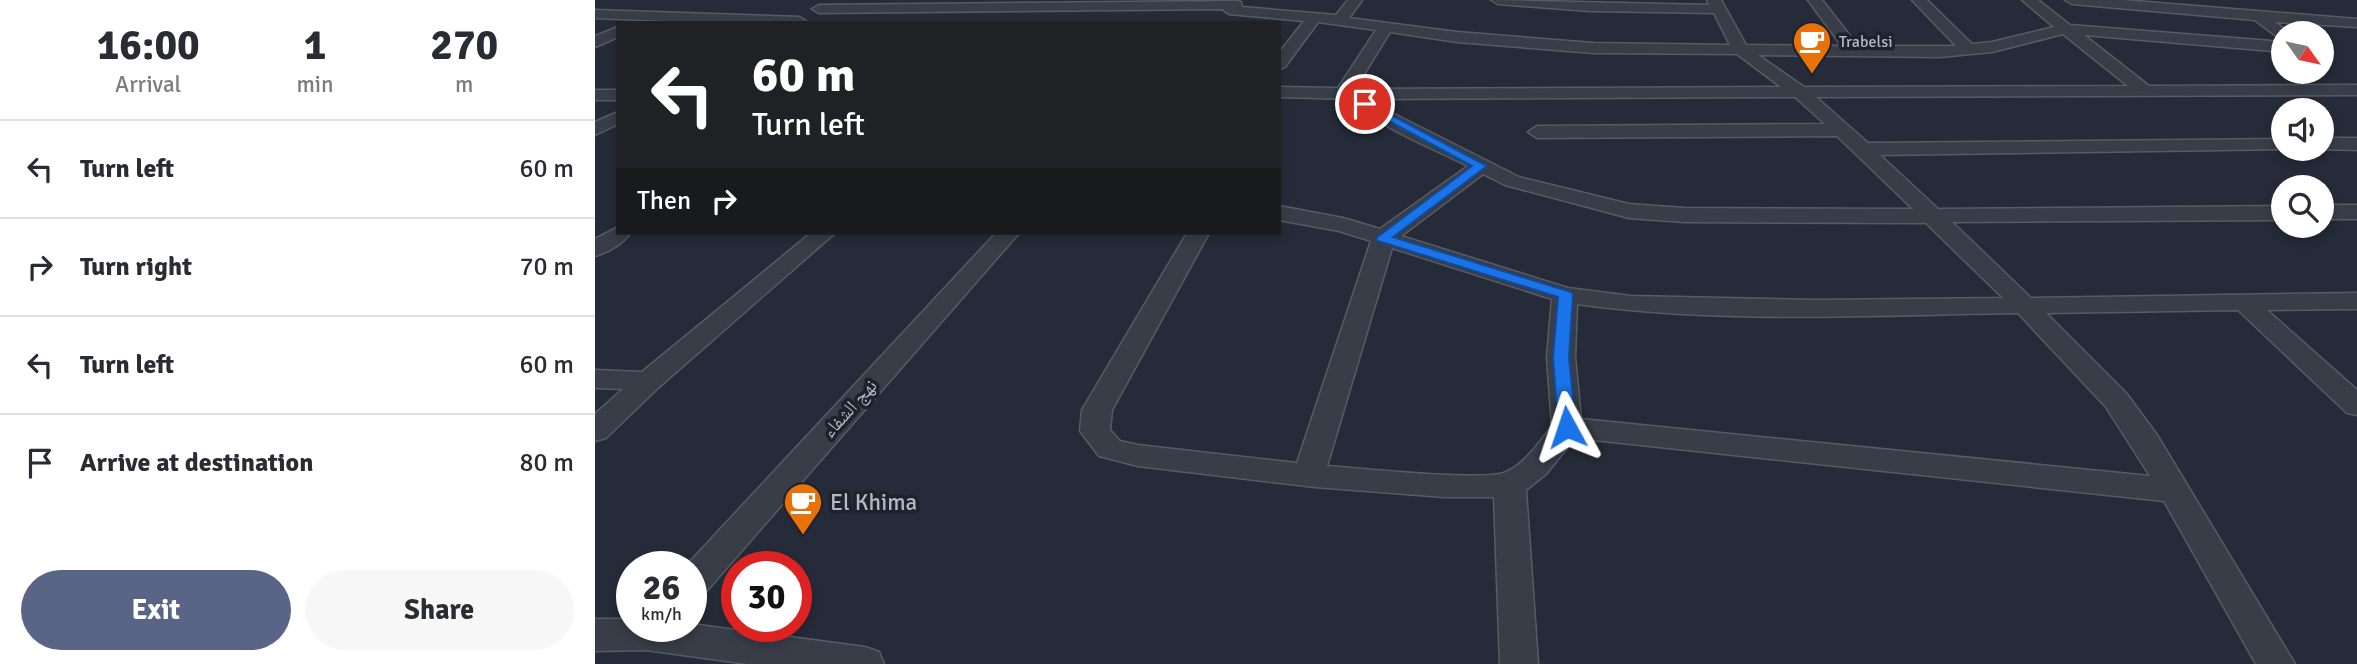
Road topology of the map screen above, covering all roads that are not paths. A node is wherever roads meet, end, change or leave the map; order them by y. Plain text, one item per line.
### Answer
1 (678, 0) edge
2 (834, 0) edge
3 (1355, 0) edge
4 (1498, 0) edge
5 (1815, 0) edge
6 (1919, 0) edge
7 (2029, 0) edge
8 (2072, 0) edge
9 (1184, 2) edge
10 (953, 3) edge
11 (1533, 3) junction
12 (1236, 5) edge
13 (1716, 5) edge
14 (820, 9) junction
15 (595, 14) edge
16 (653, 15) junction
17 (2259, 16) junction
18 (1314, 18) junction
19 (1340, 20) junction
20 (640, 21) edge
21 (777, 21) edge
22 (800, 21) edge
23 (1217, 21) edge
24 (2357, 23) edge
25 (2271, 26) edge
26 (1385, 28) junction
27 (2063, 29) junction
28 (616, 32) edge
29 (1498, 41) junction
30 (595, 42) edge
31 (595, 42) edge
32 (616, 42) edge
33 (2271, 46) edge
34 (1968, 49) junction
35 (1741, 50) junction
36 (1853, 50) junction
37 (1281, 61) edge
38 (2332, 84) edge
39 (2144, 90) junction
40 (2338, 90) junction
41 (2357, 90) edge
42 (1798, 91) junction
43 (1281, 92) edge
44 (1351, 94) junction
45 (595, 95) edge
46 (616, 95) edge
47 (2357, 108) edge
48 (616, 118) edge
49 (595, 129) edge
50 (1841, 130) junction
51 (1537, 132) dead end
52 (2334, 144) edge
53 (2357, 144) edge
54 (2271, 145) edge
55 (1863, 149) junction
56 (1481, 166) junction
57 (2334, 212) edge
58 (2357, 212) edge
59 (1281, 213) edge
60 (2271, 213) edge
61 (1932, 216) junction
62 (616, 235) edge
63 (822, 235) edge
64 (1006, 235) edge
65 (1197, 235) edge
66 (1383, 238) junction
67 (595, 249) edge
68 (1566, 295) junction
69 (2357, 302) edge
70 (2246, 304) junction
71 (2024, 306) junction
72 (595, 379) edge
73 (649, 381) junction
74 (2357, 406) edge
75 (1567, 427) junction
76 (595, 431) edge
77 (1309, 475) junction
78 (1510, 485) junction
79 (2173, 489) junction
80 (707, 566) edge
81 (616, 633) edge
82 (595, 635) edge
83 (707, 639) edge
84 (865, 664) edge
85 (1519, 664) edge
86 (2276, 664) edge

1 - 16 street
2 - 14 street
3 - 19 street
4 - 11 street
5 - 36 street
6 - 34 street
7 - 27 street
8 - 17 street
9 - 10 street
9 - 12 street
10 - 14 street
11 - 13 street
11 - 29 street
12 - 18 street
12 - 23 street
13 - 35 street
14 - 22 street
15 - 16 street
16 - 20 street
16 - 21 street
17 - 24 street
17 - 25 street
18 - 19 street
18 - 37 street
19 - 26 street
26 - 29 street
26 - 44 street
27 - 33 street
27 - 34 street
27 - 39 street
28 - 30 street
29 - 35 street
31 - 32 street
34 - 36 street
35 - 36 street
35 - 42 street
38 - 40 street
39 - 40 street
39 - 42 street
40 - 41 street
40 - 47 street
42 - 44 street
42 - 50 street
43 - 44 street
44 - 56 street
45 - 46 street
48 - 49 street
50 - 51 street
50 - 55 street
52 - 53 street
54 - 55 street
55 - 61 street
56 - 61 street
56 - 66 street
57 - 58 street
59 - 66 street
60 - 61 street
61 - 71 street
62 - 67 street
63 - 73 street
64 - 80 street, نهج الشفاء
65 - 77 street
66 - 68 street
66 - 77 street
68 - 71 street
68 - 75 street
69 - 70 street
70 - 71 street
70 - 74 street
71 - 79 street
72 - 73 street
73 - 76 street
75 - 78 street
75 - 79 street
77 - 78 street
78 - 85 street
79 - 86 street
81 - 82 street
83 - 84 street

